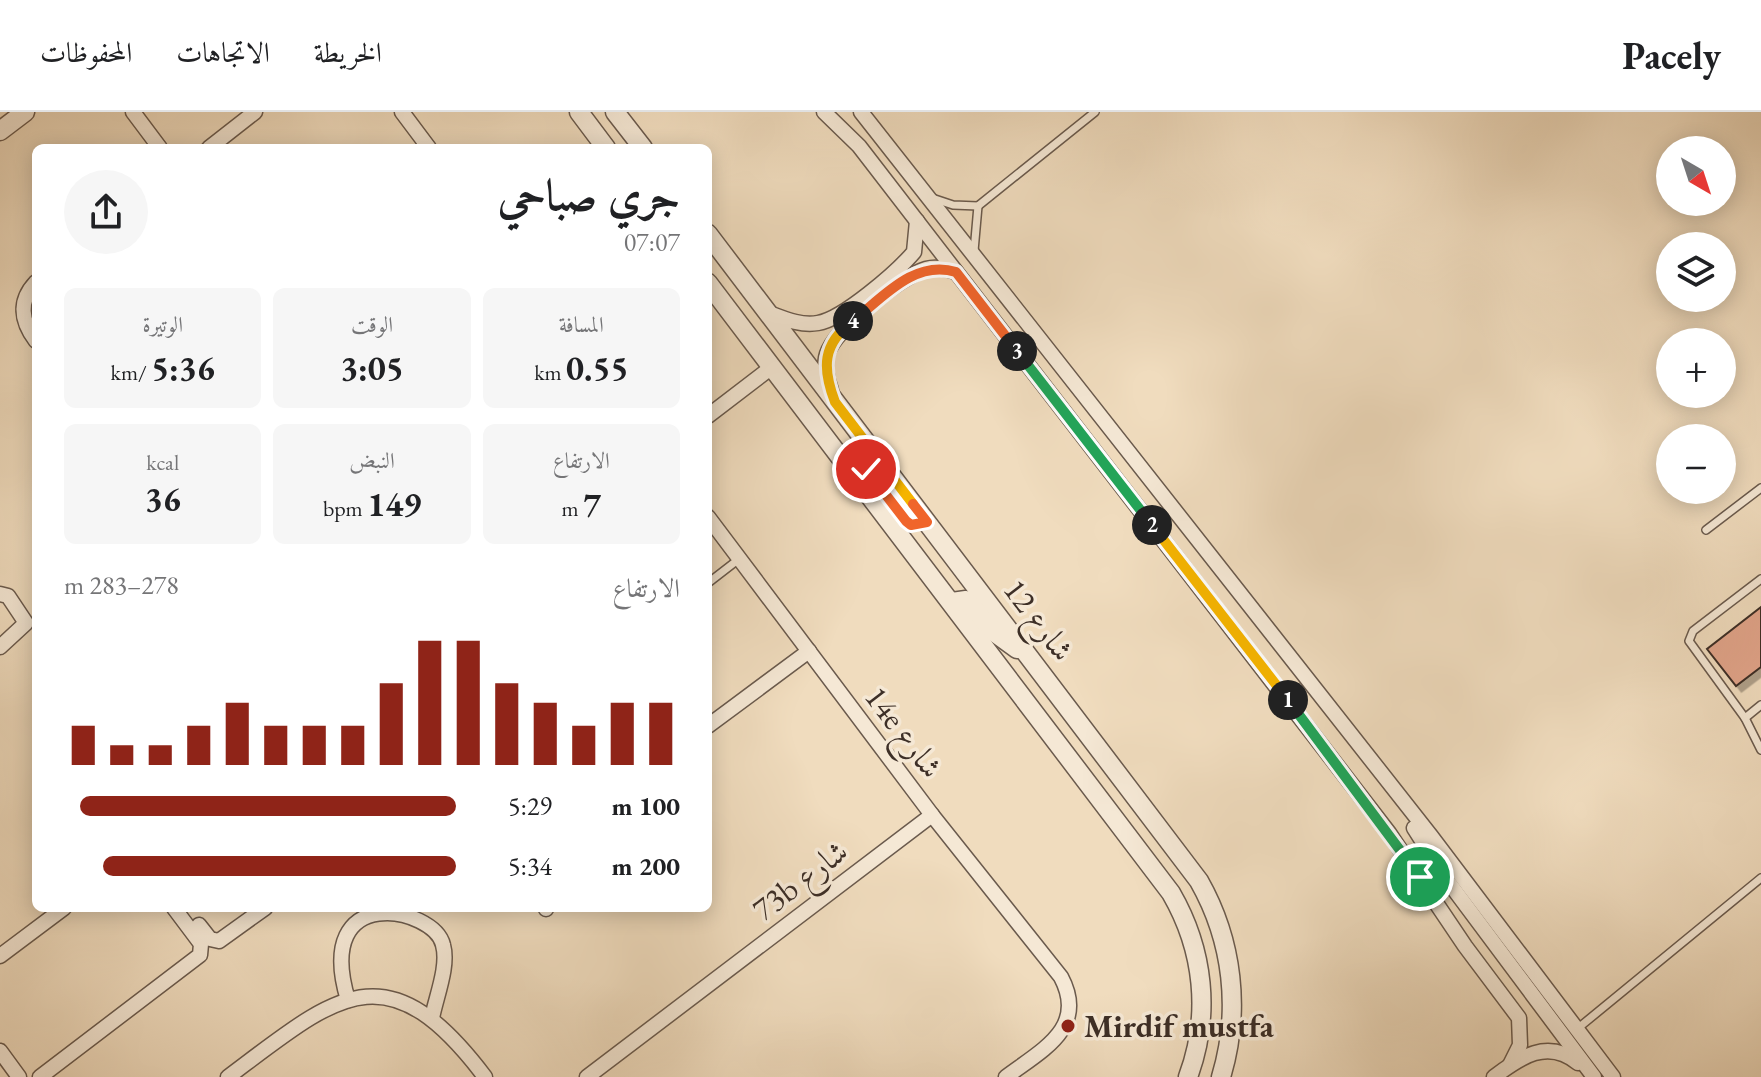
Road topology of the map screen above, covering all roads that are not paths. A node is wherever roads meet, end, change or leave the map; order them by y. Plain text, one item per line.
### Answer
1 (25, 112) edge
2 (133, 112) edge
3 (254, 112) edge
4 (402, 112) edge
5 (579, 112) edge
6 (615, 112) edge
7 (824, 112) edge
8 (861, 112) edge
9 (1095, 112) edge
10 (0, 131) edge
11 (157, 144) edge
12 (214, 144) edge
13 (426, 144) edge
14 (603, 144) edge
15 (640, 144) edge
16 (929, 196) junction
17 (978, 206) junction
18 (917, 221) junction
19 (712, 239) edge
20 (974, 253) junction
21 (956, 272) junction
22 (32, 286) edge
23 (712, 288) edge
24 (768, 313) junction
25 (32, 336) edge
26 (772, 367) junction
27 (835, 402) junction
28 (712, 413) edge
29 (836, 447) junction
30 (1761, 488) edge
31 (712, 522) edge
32 (927, 522) junction
33 (1706, 530) dead end
34 (739, 559) junction
35 (1761, 579) edge
36 (712, 580) edge
37 (0, 594) edge
38 (952, 602) junction
39 (0, 647) edge
40 (809, 651) junction
41 (1027, 653) junction
42 (1761, 705) edge
43 (1745, 718) junction
44 (712, 723) edge
45 (1761, 750) edge
46 (1399, 799) junction
47 (932, 815) junction
48 (1761, 878) edge
49 (59, 912) edge
50 (177, 912) edge
51 (189, 912) edge
52 (259, 912) edge
53 (0, 956) edge
54 (348, 1000) junction
55 (432, 1018) junction
56 (1577, 1029) junction
57 (0, 1051) edge
58 (1510, 1065) junction
59 (19, 1077) edge
60 (40, 1077) edge
61 (228, 1077) edge
62 (485, 1077) edge
63 (587, 1077) edge
64 (1006, 1077) edge
65 (1188, 1077) edge
66 (1221, 1077) edge
67 (1494, 1077) edge
68 (1594, 1077) edge
69 (1613, 1077) edge

1 - 10 street
2 - 11 street
3 - 12 street
4 - 13 street
5 - 14 street
6 - 15 street
7 - 18 street
8 - 16 street
9 - 17 lane
16 - 17 lane
16 - 20 street
17 - 20 lane
18 - 21 street
18 - 24 street
19 - 24 street, شارع 12
20 - 46 street
21 - 27 street
21 - 58 street
22 - 25 street
23 - 26 street, شارع 12
24 - 27 street, شارع 12
26 - 28 street
26 - 29 street, شارع 12
27 - 32 street, شارع 12
29 - 32 street
29 - 38 street, شارع 12
30 - 33 lane
31 - 34 street, 14e شارع
32 - 41 street, شارع 12
34 - 36 lane
34 - 40 street, 14e شارع
35 - 43 lane
37 - 39 street
38 - 41 street
38 - 65 street, شارع 12
40 - 44 street
40 - 47 street, 14e شارع
41 - 66 street, شارع 12
42 - 43 lane
43 - 45 lane
46 - 56 street
46 - 68 street
47 - 63 street, 73b شارع
47 - 64 street, 14e شارع
48 - 56 lane
49 - 53 street
50 - 60 street
51 - 52 street
54 - 55 street
54 - 55 street
54 - 61 street
55 - 62 street
56 - 69 street
57 - 59 street
58 - 67 street
58 - 68 street

